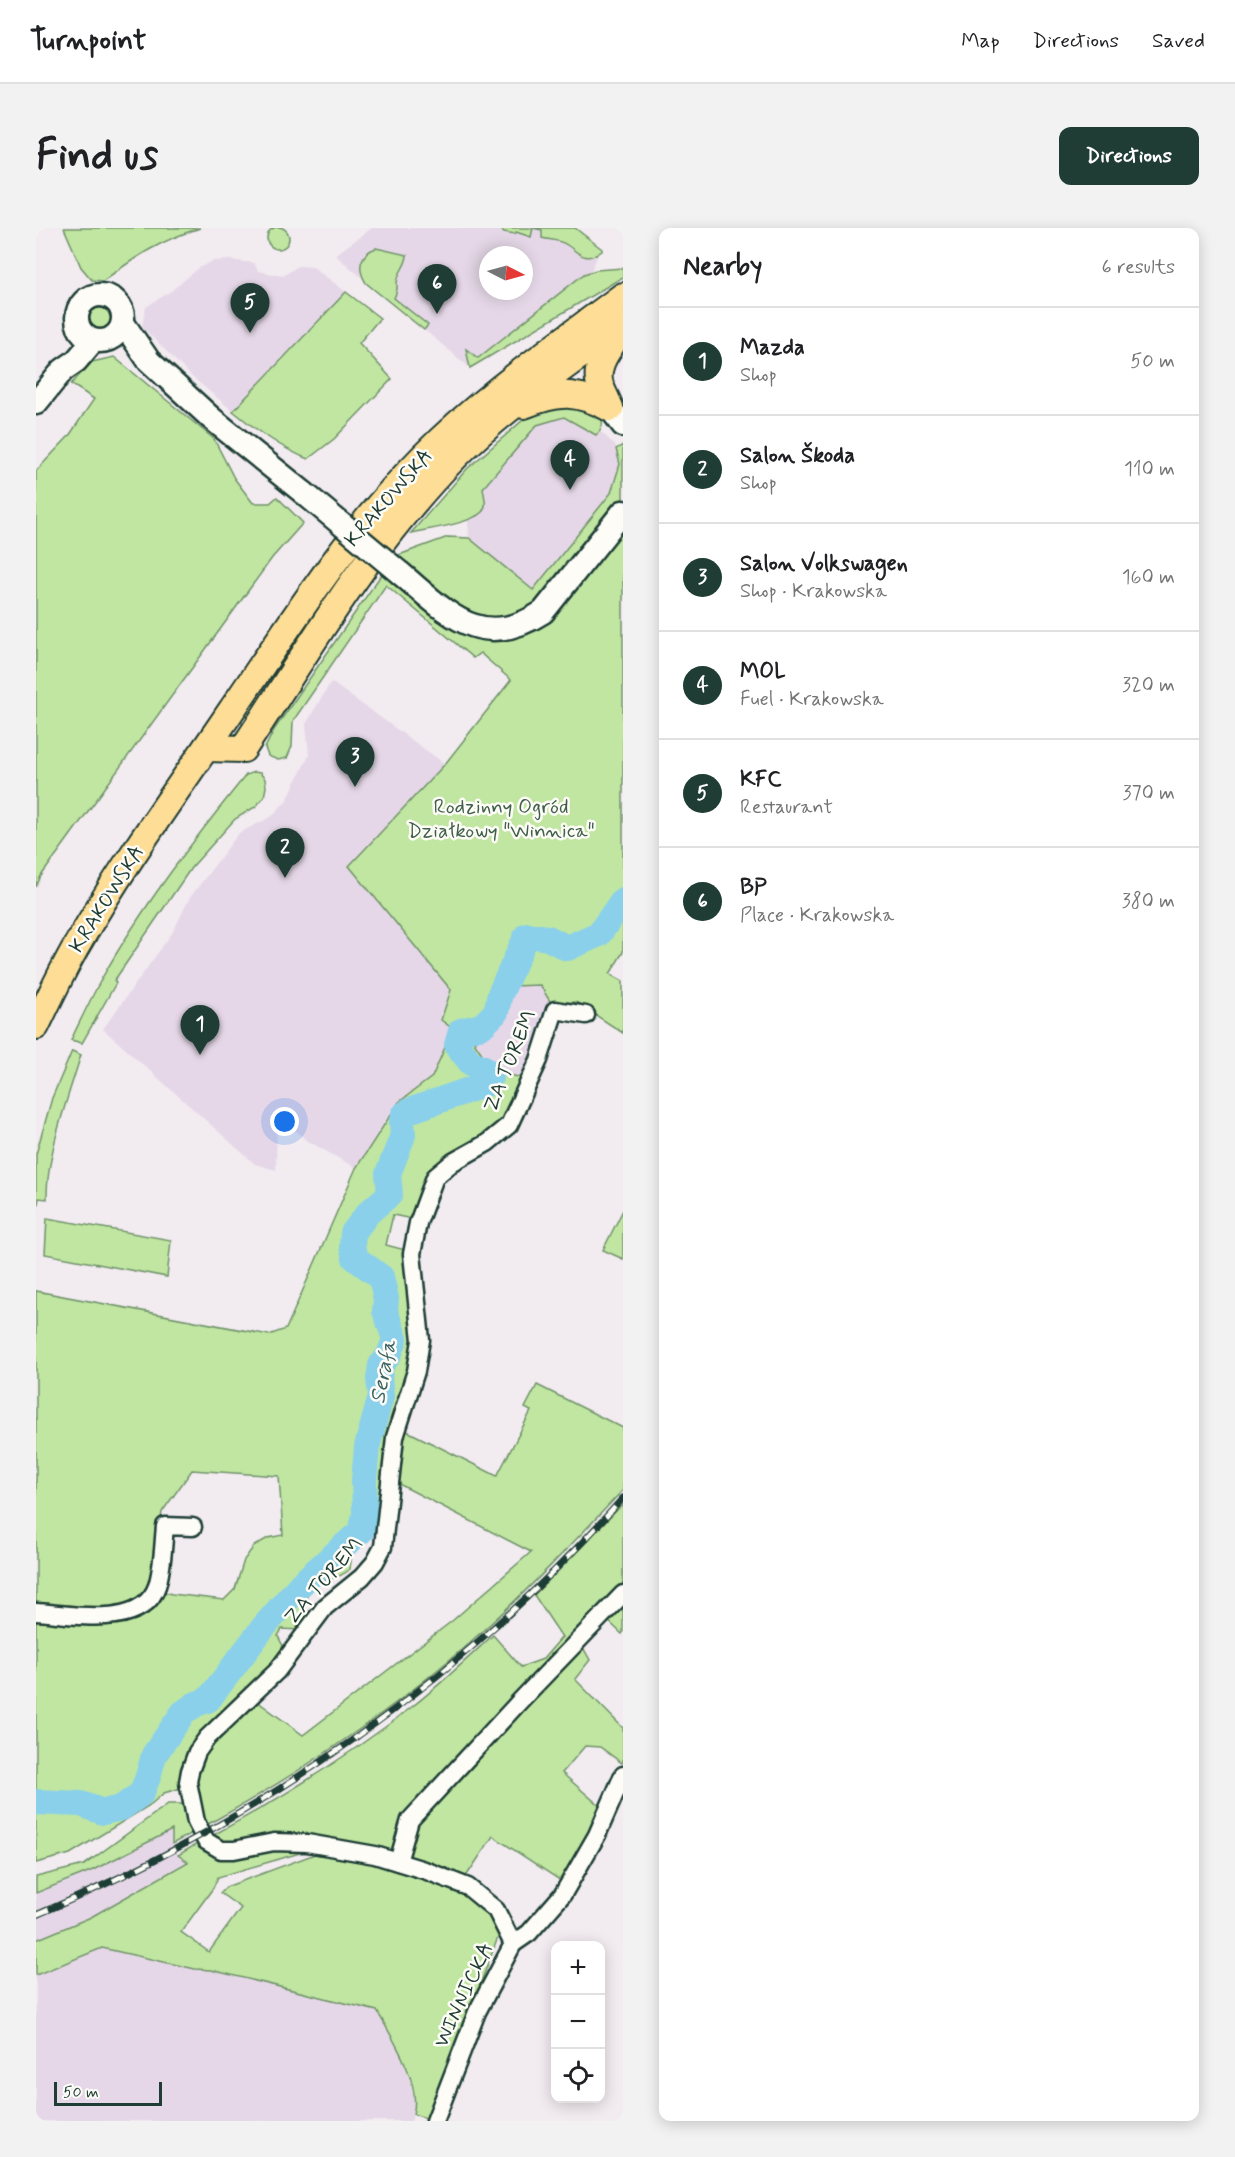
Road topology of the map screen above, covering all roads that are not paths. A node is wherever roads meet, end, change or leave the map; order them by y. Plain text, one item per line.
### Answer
1 (623, 296) edge
2 (623, 325) edge
3 (36, 403) edge
4 (504, 413) junction
5 (616, 417) edge
6 (623, 512) edge
7 (206, 748) junction
8 (586, 1015) dead end
9 (36, 1026) edge
10 (193, 1527) dead end
11 (623, 1594) edge
12 (36, 1612) edge
13 (623, 1775) edge
14 (398, 1862) junction
15 (513, 1944) junction
16 (435, 2121) edge

1 - 7 main road, KRAKOWSKA
2 - 4 main road, KRAKOWSKA
2 - 5 main road
3 - 6 street, bridge
4 - 5 main road
4 - 7 main road, KRAKOWSKA
7 - 9 main road, KRAKOWSKA
8 - 14 street, ZA TOREM
10 - 12 street
11 - 14 street
13 - 15 street, WINNICKA
14 - 15 street, ZA TOREM
15 - 16 street, WINNICKA

